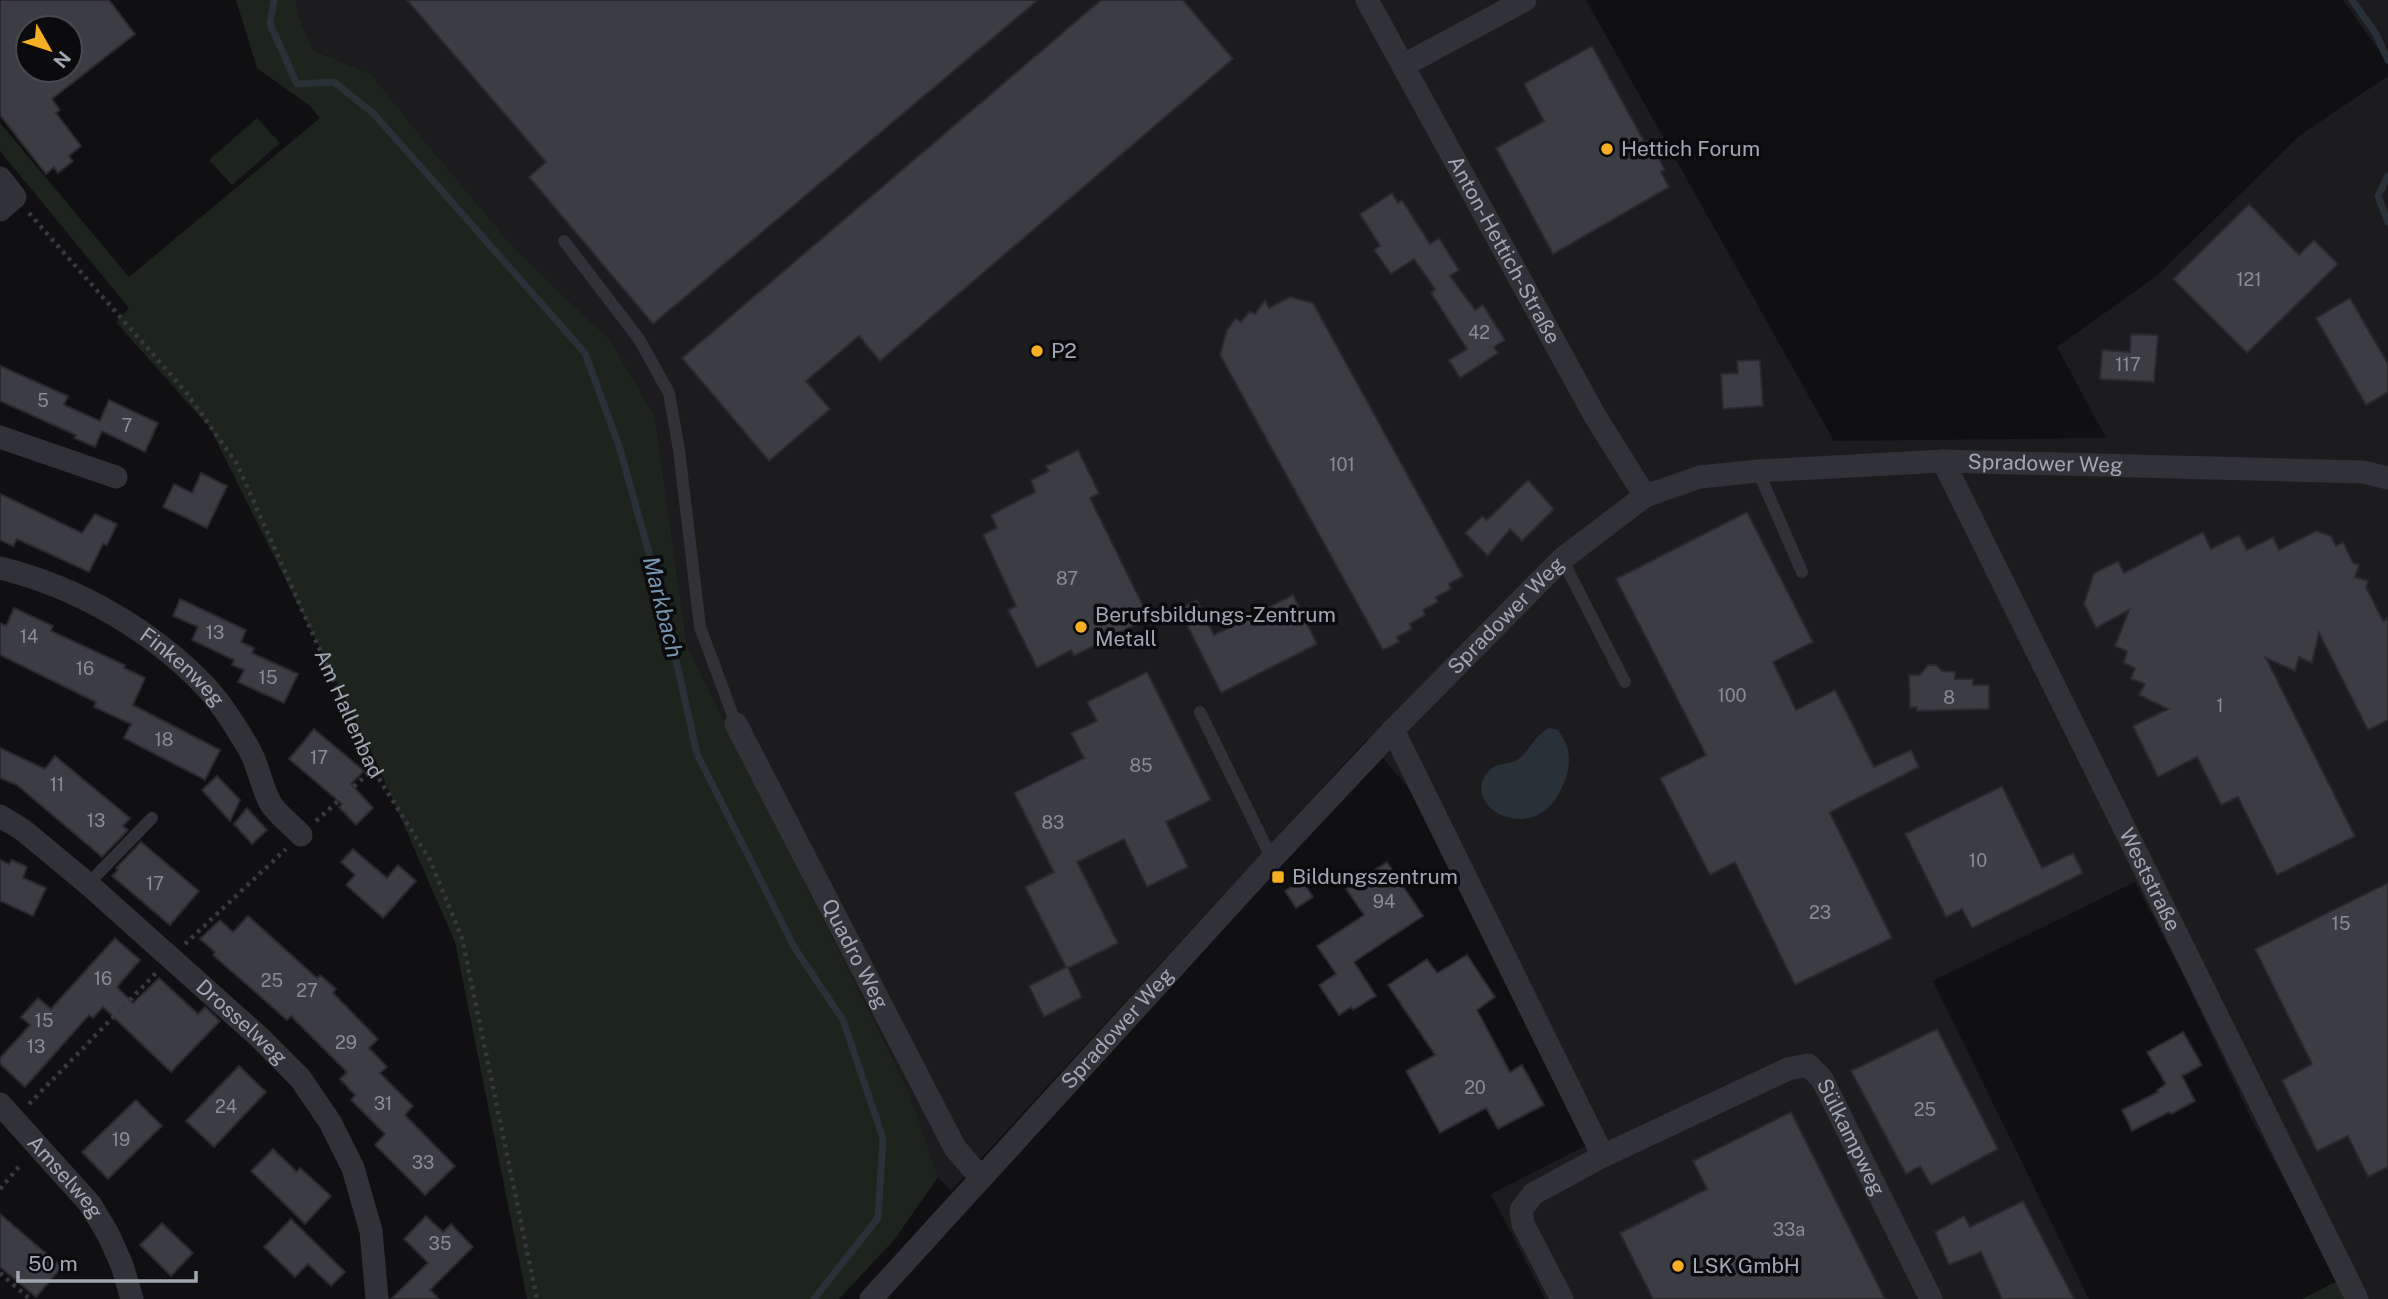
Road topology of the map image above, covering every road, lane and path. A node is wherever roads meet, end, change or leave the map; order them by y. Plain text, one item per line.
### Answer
1 (1367, 0) edge
2 (1525, 0) edge
3 (1404, 65) junction
4 (0, 178) edge
5 (7, 203) edge
6 (564, 241) dead end
7 (0, 437) edge
8 (1943, 461) junction
9 (1758, 471) junction
10 (116, 477) dead end
11 (2388, 478) edge
12 (1646, 496) junction
13 (1562, 559) junction
14 (0, 568) edge
15 (1802, 572) dead end
16 (1625, 682) dead end
17 (1200, 712) dead end
18 (736, 724) joint
19 (1393, 730) junction
20 (373, 769) junction
21 (0, 816) edge
22 (152, 818) dead end
23 (301, 835) junction
24 (1272, 859) junction
25 (88, 884) junction
26 (171, 957) junction
27 (7, 1112) edge
28 (38, 1145) junction
29 (1604, 1156) junction
30 (981, 1178) junction
31 (0, 1189) edge
32 (0, 1273) edge
33 (30, 1299) edge
34 (132, 1299) edge
35 (377, 1299) edge
36 (537, 1299) edge
37 (871, 1299) edge
38 (1562, 1299) edge
39 (1931, 1299) edge
40 (2357, 1299) edge

1 - 3 street, Anton-Hettich-Straße
2 - 3 street
3 - 12 street, Anton-Hettich-Straße
4 - 5 street
5 - 20 path, Am Hallenbad
6 - 18 lane
7 - 10 street
8 - 9 street, Spradower Weg
8 - 11 street, Spradower Weg
8 - 40 street, Weststraße
9 - 12 street, Spradower Weg
9 - 15 lane
12 - 13 street, Spradower Weg
13 - 16 lane
13 - 19 street, Spradower Weg
14 - 23 street, Finkenweg
17 - 24 lane
18 - 30 street, Quadro Weg
19 - 24 street, Spradower Weg
19 - 29 street
20 - 23 path
20 - 36 path, Am Hallenbad
21 - 25 street, Drosselweg
22 - 25 lane
23 - 26 path
24 - 30 street, Spradower Weg
25 - 26 street, Drosselweg
26 - 27 path
26 - 35 street, Drosselweg
27 - 28 street, Amselweg
28 - 31 path
28 - 34 street, Amselweg
29 - 38 street, Sülkampweg
29 - 39 street, Sülkampweg
30 - 37 street, Spradower Weg
32 - 33 path

